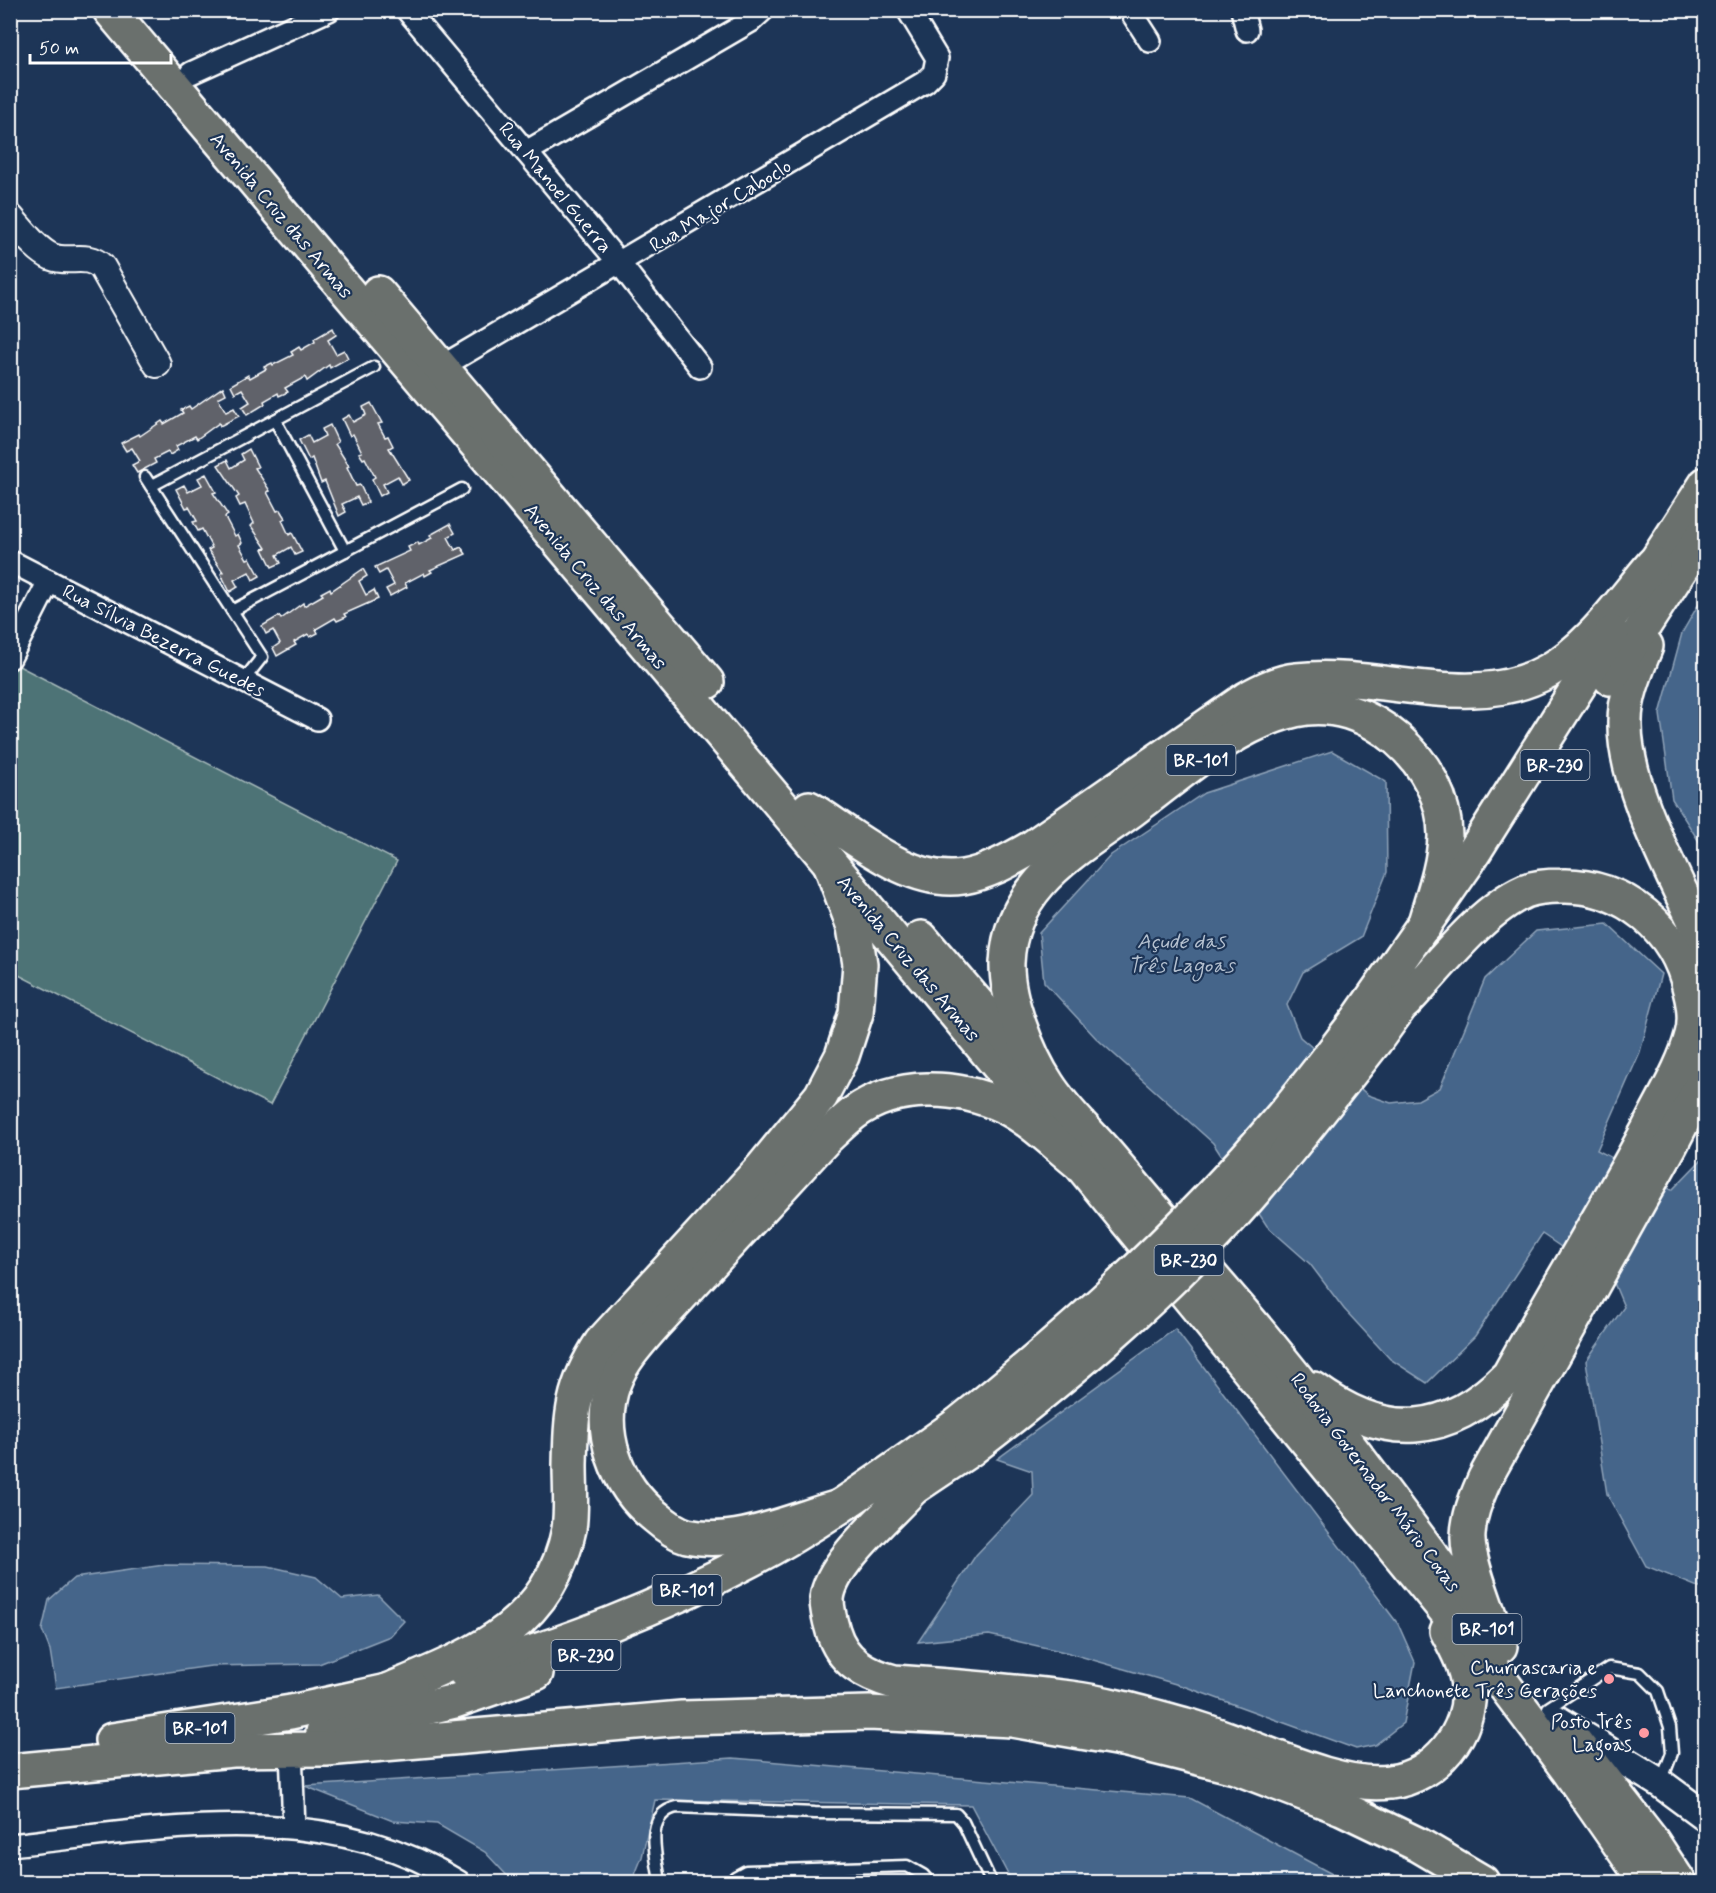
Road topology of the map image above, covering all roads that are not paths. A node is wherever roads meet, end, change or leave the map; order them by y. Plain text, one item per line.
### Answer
1 (110, 10) edge
2 (138, 10) edge
3 (328, 10) edge
4 (407, 10) edge
5 (763, 10) edge
6 (908, 10) edge
7 (1130, 10) edge
8 (1150, 41) dead end
9 (191, 73) junction
10 (526, 152) junction
11 (10, 218) edge
12 (620, 264) junction
13 (157, 364) dead end
14 (374, 367) dead end
15 (441, 367) junction
16 (700, 367) dead end
17 (275, 420) junction
18 (1706, 484) edge
19 (462, 489) dead end
20 (1706, 530) edge
21 (345, 551) junction
22 (10, 561) edge
23 (1662, 573) junction
24 (50, 581) junction
25 (232, 611) junction
26 (10, 658) edge
27 (243, 681) junction
28 (317, 719) dead end
29 (809, 808) junction
30 (830, 863) junction
31 (1424, 926) junction
32 (1706, 946) edge
33 (1406, 1002) junction
34 (1366, 1031) junction
35 (1706, 1076) edge
36 (1047, 1084) junction
37 (1080, 1164) junction
38 (1643, 1167) junction
39 (1584, 1270) junction
40 (1295, 1375) junction
41 (964, 1437) junction
42 (911, 1490) junction
43 (839, 1507) junction
44 (1416, 1574) junction
45 (1500, 1646) junction
46 (387, 1691) junction
47 (1553, 1714) junction
48 (233, 1750) junction
49 (291, 1750) junction
50 (10, 1752) edge
51 (10, 1771) edge
52 (1660, 1783) junction
53 (1706, 1817) edge
54 (294, 1828) junction
55 (10, 1845) edge
56 (459, 1882) edge
57 (660, 1882) edge
58 (738, 1882) edge
59 (929, 1882) edge
60 (991, 1882) edge
61 (1482, 1882) edge
62 (1646, 1882) edge
63 (1679, 1882) edge

1 - 30 main road, Avenida Cruz das Armas
2 - 9 main road, Avenida Cruz das Armas
3 - 9 street
4 - 10 street, Rua Manoel Guerra
5 - 10 street
6 - 12 street, Rua Major Caboclo
7 - 8 street
9 - 15 main road, Avenida Cruz das Armas
10 - 12 street, Rua Manoel Guerra
11 - 13 street
12 - 15 street, Rua Major Caboclo
12 - 16 street, Rua Manoel Guerra
14 - 17 lane
15 - 29 main road, Avenida Cruz das Armas
17 - 21 lane
17 - 25 lane
18 - 23 main road, BR-230
19 - 21 lane
20 - 23 main road, BR-230
21 - 25 lane
22 - 24 street, Rua Sílvia Bezerra Guedes
23 - 29 main road
23 - 31 main road, BR-230
23 - 32 main road
23 - 33 main road, BR-230
24 - 26 street
24 - 27 street, Rua Sílvia Bezerra Guedes
25 - 27 lane
27 - 28 street, Rua Sílvia Bezerra Guedes
29 - 36 main road, Avenida Cruz das Armas
30 - 37 main road, Avenida Cruz das Armas
30 - 46 main road
31 - 34 main road, BR-101
31 - 36 main road, BR-101
33 - 34 main road, BR-230
33 - 38 main road
34 - 41 main road, BR-101, bridge
35 - 38 main road
36 - 40 main road, Rodovia Governador Mário Covas / BR-101
37 - 43 main road
37 - 44 main road, BR-101
38 - 39 main road
39 - 40 main road
39 - 45 main road
40 - 45 main road, Rodovia Governador Mário Covas / BR-101
41 - 42 main road, BR-230
41 - 43 main road, BR-101
42 - 44 main road
42 - 48 main road, BR-230
43 - 46 main road, BR-101
44 - 62 main road, BR-101
45 - 47 main road, Rodovia Governador Mário Covas / BR-101
46 - 50 main road, BR-101
47 - 52 main road
47 - 52 lane
47 - 63 main road, Rodovia Governador Mário Covas / BR-101
48 - 49 main road
48 - 51 main road, BR-101
49 - 54 street
49 - 61 main road
52 - 53 main road
54 - 55 street
54 - 56 street
57 - 60 lane
58 - 59 lane

